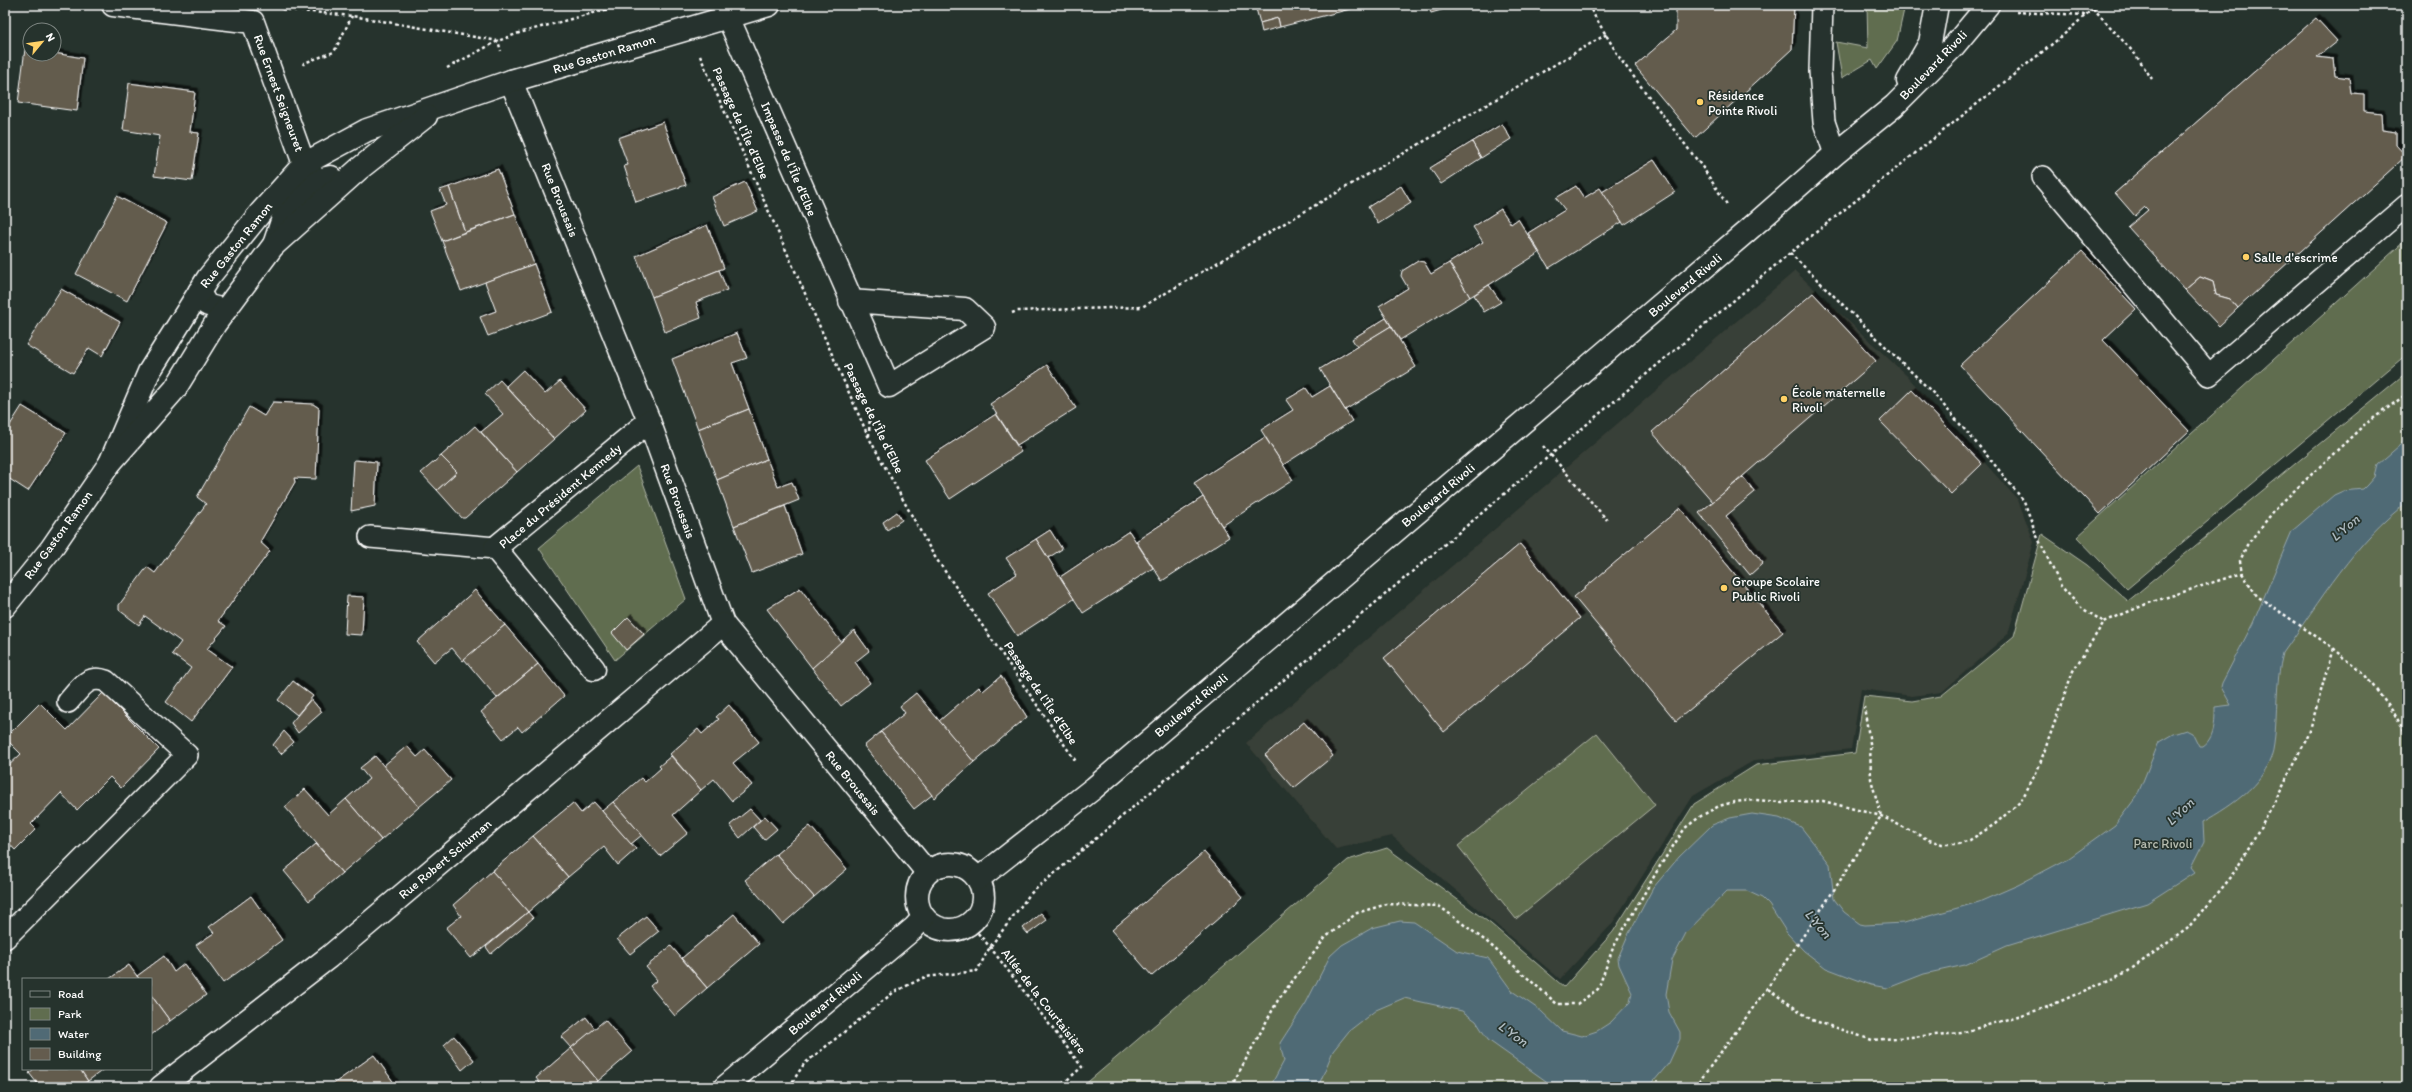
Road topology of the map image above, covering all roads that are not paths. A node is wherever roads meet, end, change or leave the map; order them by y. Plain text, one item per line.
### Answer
1 (113, 5) edge
2 (769, 5) edge
3 (1822, 5) edge
4 (1937, 5) edge
5 (1988, 5) edge
6 (251, 11) edge
7 (728, 17) junction
8 (511, 81) junction
9 (439, 106) junction
10 (1894, 106) junction
11 (1834, 154) junction
12 (359, 169) junction
13 (310, 172) junction
14 (2043, 177) dead end
15 (2407, 205) edge
16 (273, 246) junction
17 (199, 291) junction
18 (850, 301) junction
19 (226, 310) junction
20 (650, 421) junction
21 (110, 463) junction
22 (370, 537) dead end
23 (495, 548) junction
24 (5, 606) edge
25 (723, 624) junction
26 (594, 669) dead end
27 (68, 702) dead end
28 (927, 872) junction
29 (978, 879) junction
30 (923, 918) junction
31 (5, 938) edge
32 (161, 1087) edge
33 (725, 1087) edge

1 - 6 street, Rue Ernest Seigneuret
2 - 7 street, Rue Gaston Ramon
3 - 11 lane
4 - 10 street, Boulevard Rivoli
5 - 10 street, Boulevard Rivoli
6 - 13 street, Rue Ernest Seigneuret
7 - 8 street, Rue Gaston Ramon
7 - 18 street, Impasse de l'Île d'Elbe
8 - 9 street, Rue Gaston Ramon
8 - 20 street, Rue Broussais
9 - 12 street, Rue Gaston Ramon
9 - 13 street, Rue Gaston Ramon
10 - 11 street, Boulevard Rivoli
11 - 29 street, Boulevard Rivoli
12 - 13 street
12 - 16 street, Rue Gaston Ramon
13 - 16 street
13 - 17 street, Rue Gaston Ramon
14 - 15 lane
16 - 19 street, Rue Gaston Ramon
17 - 19 lane
17 - 21 street, Rue Gaston Ramon
18 - 18 street, Impasse de l'Île d'Elbe
19 - 21 street, Rue Gaston Ramon
20 - 23 street, Place du Président Kennedy
20 - 25 street, Rue Broussais
21 - 24 street, Rue Gaston Ramon
22 - 23 lane
23 - 26 street, Place du Président Kennedy
25 - 28 street, Rue Broussais
25 - 32 street, Rue Robert Schuman
27 - 31 lane
28 - 29 street
28 - 30 street
29 - 30 street
30 - 33 street, Boulevard Rivoli

